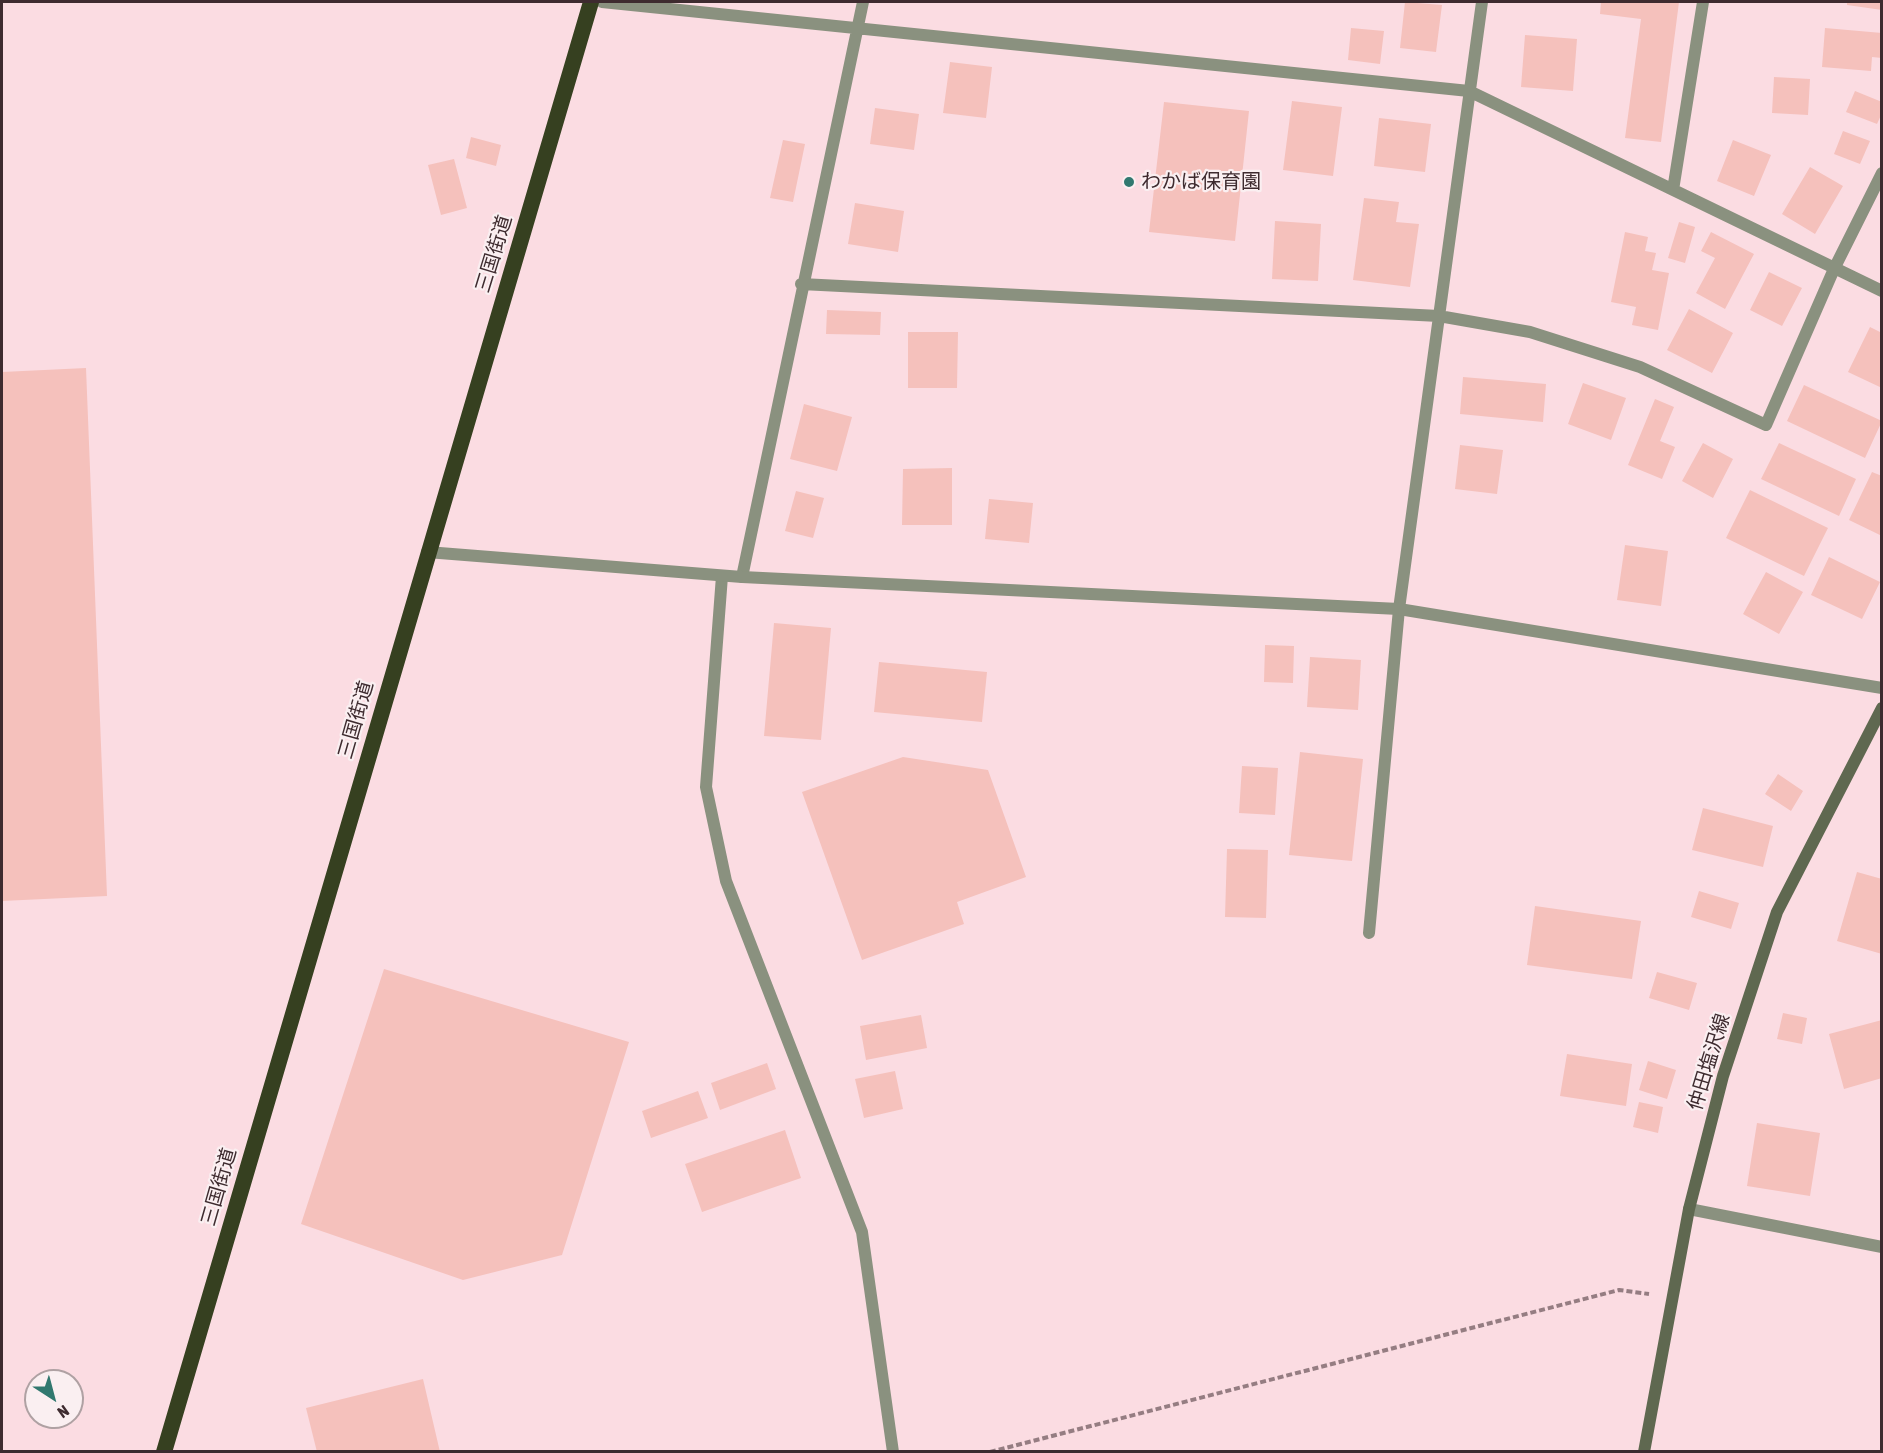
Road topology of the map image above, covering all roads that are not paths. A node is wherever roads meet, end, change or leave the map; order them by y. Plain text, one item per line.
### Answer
1 (591, 2) edge
2 (602, 2) edge
3 (862, 2) edge
4 (1482, 2) edge
5 (1703, 2) edge
6 (858, 27) junction
7 (1469, 91) junction
8 (1881, 173) edge
9 (1672, 190) junction
10 (1834, 269) junction
11 (801, 284) junction
12 (1881, 291) edge
13 (1439, 316) junction
14 (427, 552) junction
15 (722, 576) junction
16 (742, 578) junction
17 (1399, 609) junction
18 (1881, 688) edge
19 (1881, 708) edge
20 (1369, 933) dead end
21 (1689, 1209) junction
22 (1881, 1247) edge
23 (164, 1452) edge
24 (893, 1452) edge
25 (1644, 1452) edge

1 - 14 highway, 三国街道
2 - 6 street
3 - 6 street
4 - 7 street
5 - 9 street
6 - 7 street
6 - 11 street
7 - 9 street
7 - 13 street
8 - 10 street
9 - 10 street
10 - 12 street
10 - 13 street
11 - 13 street
11 - 16 street
13 - 17 street
14 - 15 street
14 - 23 highway, 三国街道
15 - 16 street
15 - 24 street
16 - 17 street
17 - 18 street
17 - 20 street
19 - 21 main road, 仲田塩沢線
21 - 22 street
21 - 25 main road, 仲田塩沢線

